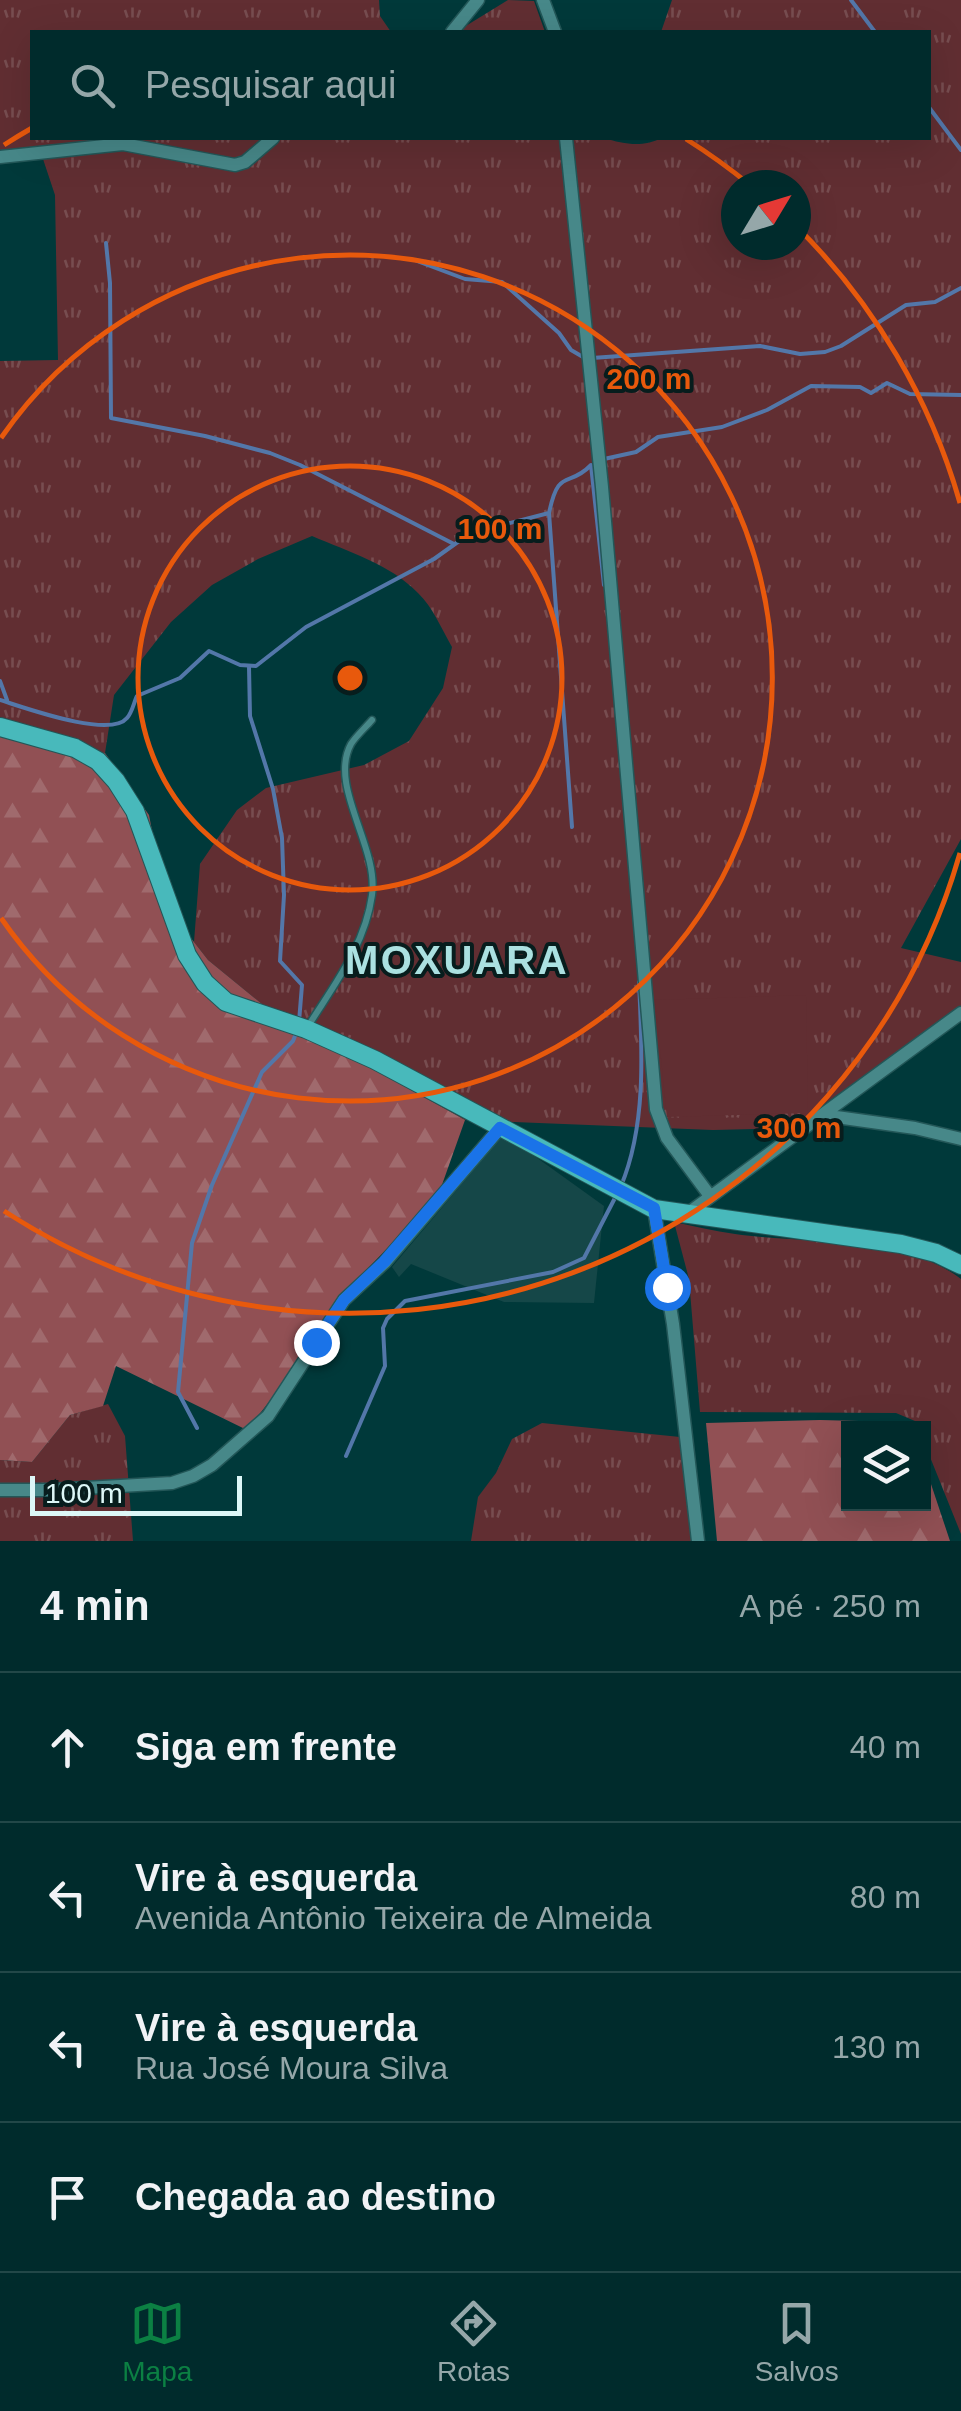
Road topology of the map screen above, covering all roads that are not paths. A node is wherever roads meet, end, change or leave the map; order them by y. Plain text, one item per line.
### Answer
1 (478, 0) edge
2 (543, 0) edge
3 (454, 30) edge
4 (554, 30) edge
5 (271, 140) edge
6 (566, 140) edge
7 (0, 157) edge
8 (372, 720) dead end
9 (0, 727) edge
10 (961, 1013) edge
11 (306, 1029) junction
12 (822, 1115) junction
13 (500, 1128) junction
14 (961, 1139) edge
15 (710, 1196) junction
16 (654, 1208) junction
17 (688, 1214) junction
18 (961, 1265) edge
19 (0, 1490) edge
20 (698, 1541) edge

1 - 3 street
2 - 4 street
5 - 7 street
6 - 15 street
8 - 11 lane
9 - 11 street
10 - 12 street
11 - 13 street
12 - 14 street
12 - 15 street
13 - 16 street
13 - 19 street
15 - 17 street
16 - 17 street
16 - 20 street
17 - 18 street

